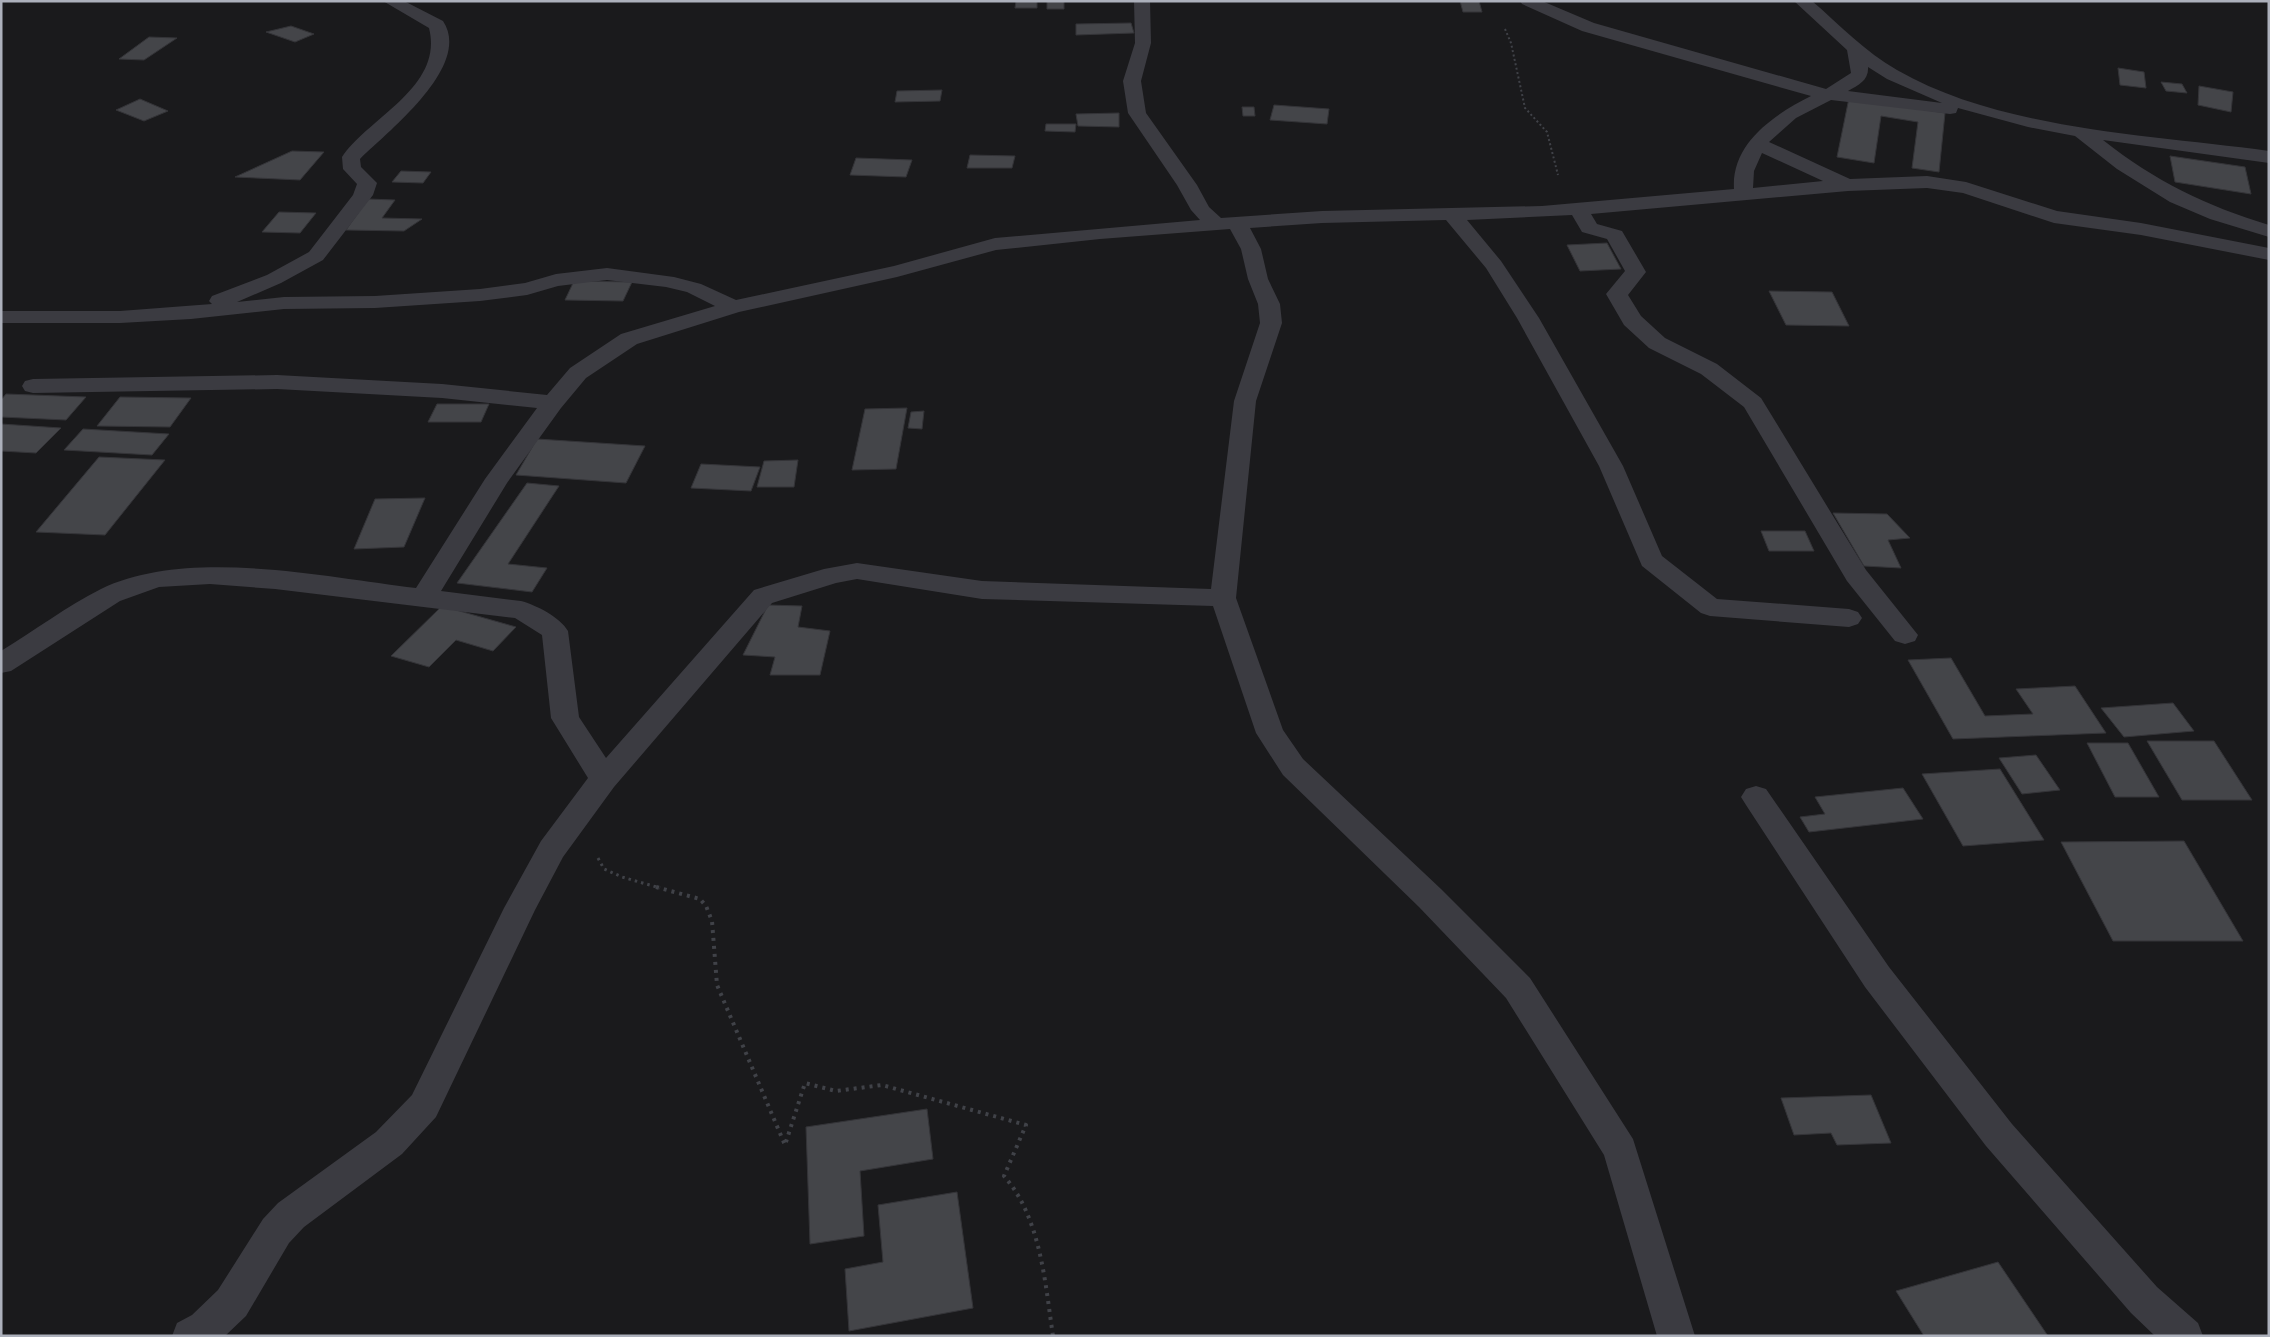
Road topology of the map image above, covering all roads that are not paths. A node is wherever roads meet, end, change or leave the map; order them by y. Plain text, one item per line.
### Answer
1 (392, 1) edge
2 (1142, 1) edge
3 (1528, 1) edge
4 (1802, 1) edge
5 (1854, 46) junction
6 (1826, 94) junction
7 (1979, 111) junction
8 (2080, 131) junction
9 (1757, 144) junction
10 (2269, 157) edge
11 (1848, 185) junction
12 (1744, 194) junction
13 (1578, 209) junction
14 (1453, 216) junction
15 (1226, 224) junction
16 (2269, 231) edge
17 (2269, 254) edge
18 (734, 306) junction
19 (191, 313) junction
20 (1, 317) edge
21 (33, 386) dead end
22 (554, 403) junction
23 (1223, 598) junction
24 (423, 599) junction
25 (1849, 618) dead end
26 (1905, 636) dead end
27 (1, 664) edge
28 (604, 779) junction
29 (1756, 797) dead end
30 (191, 1336) edge
31 (1676, 1336) edge
32 (2184, 1336) edge

1 - 19 street
2 - 15 street
3 - 6 street
4 - 5 street
5 - 6 street
5 - 7 street
6 - 7 street
6 - 9 street
7 - 8 street
8 - 10 street
8 - 16 street
9 - 11 street
9 - 12 street
11 - 12 street
11 - 17 street
12 - 13 street
13 - 14 street
13 - 26 street
14 - 15 street
14 - 25 street
15 - 18 street
15 - 23 street
18 - 19 street
18 - 22 street
19 - 20 street
21 - 22 street
22 - 24 street
23 - 28 street
23 - 31 street
24 - 27 street
24 - 28 street
28 - 30 street
29 - 32 street

